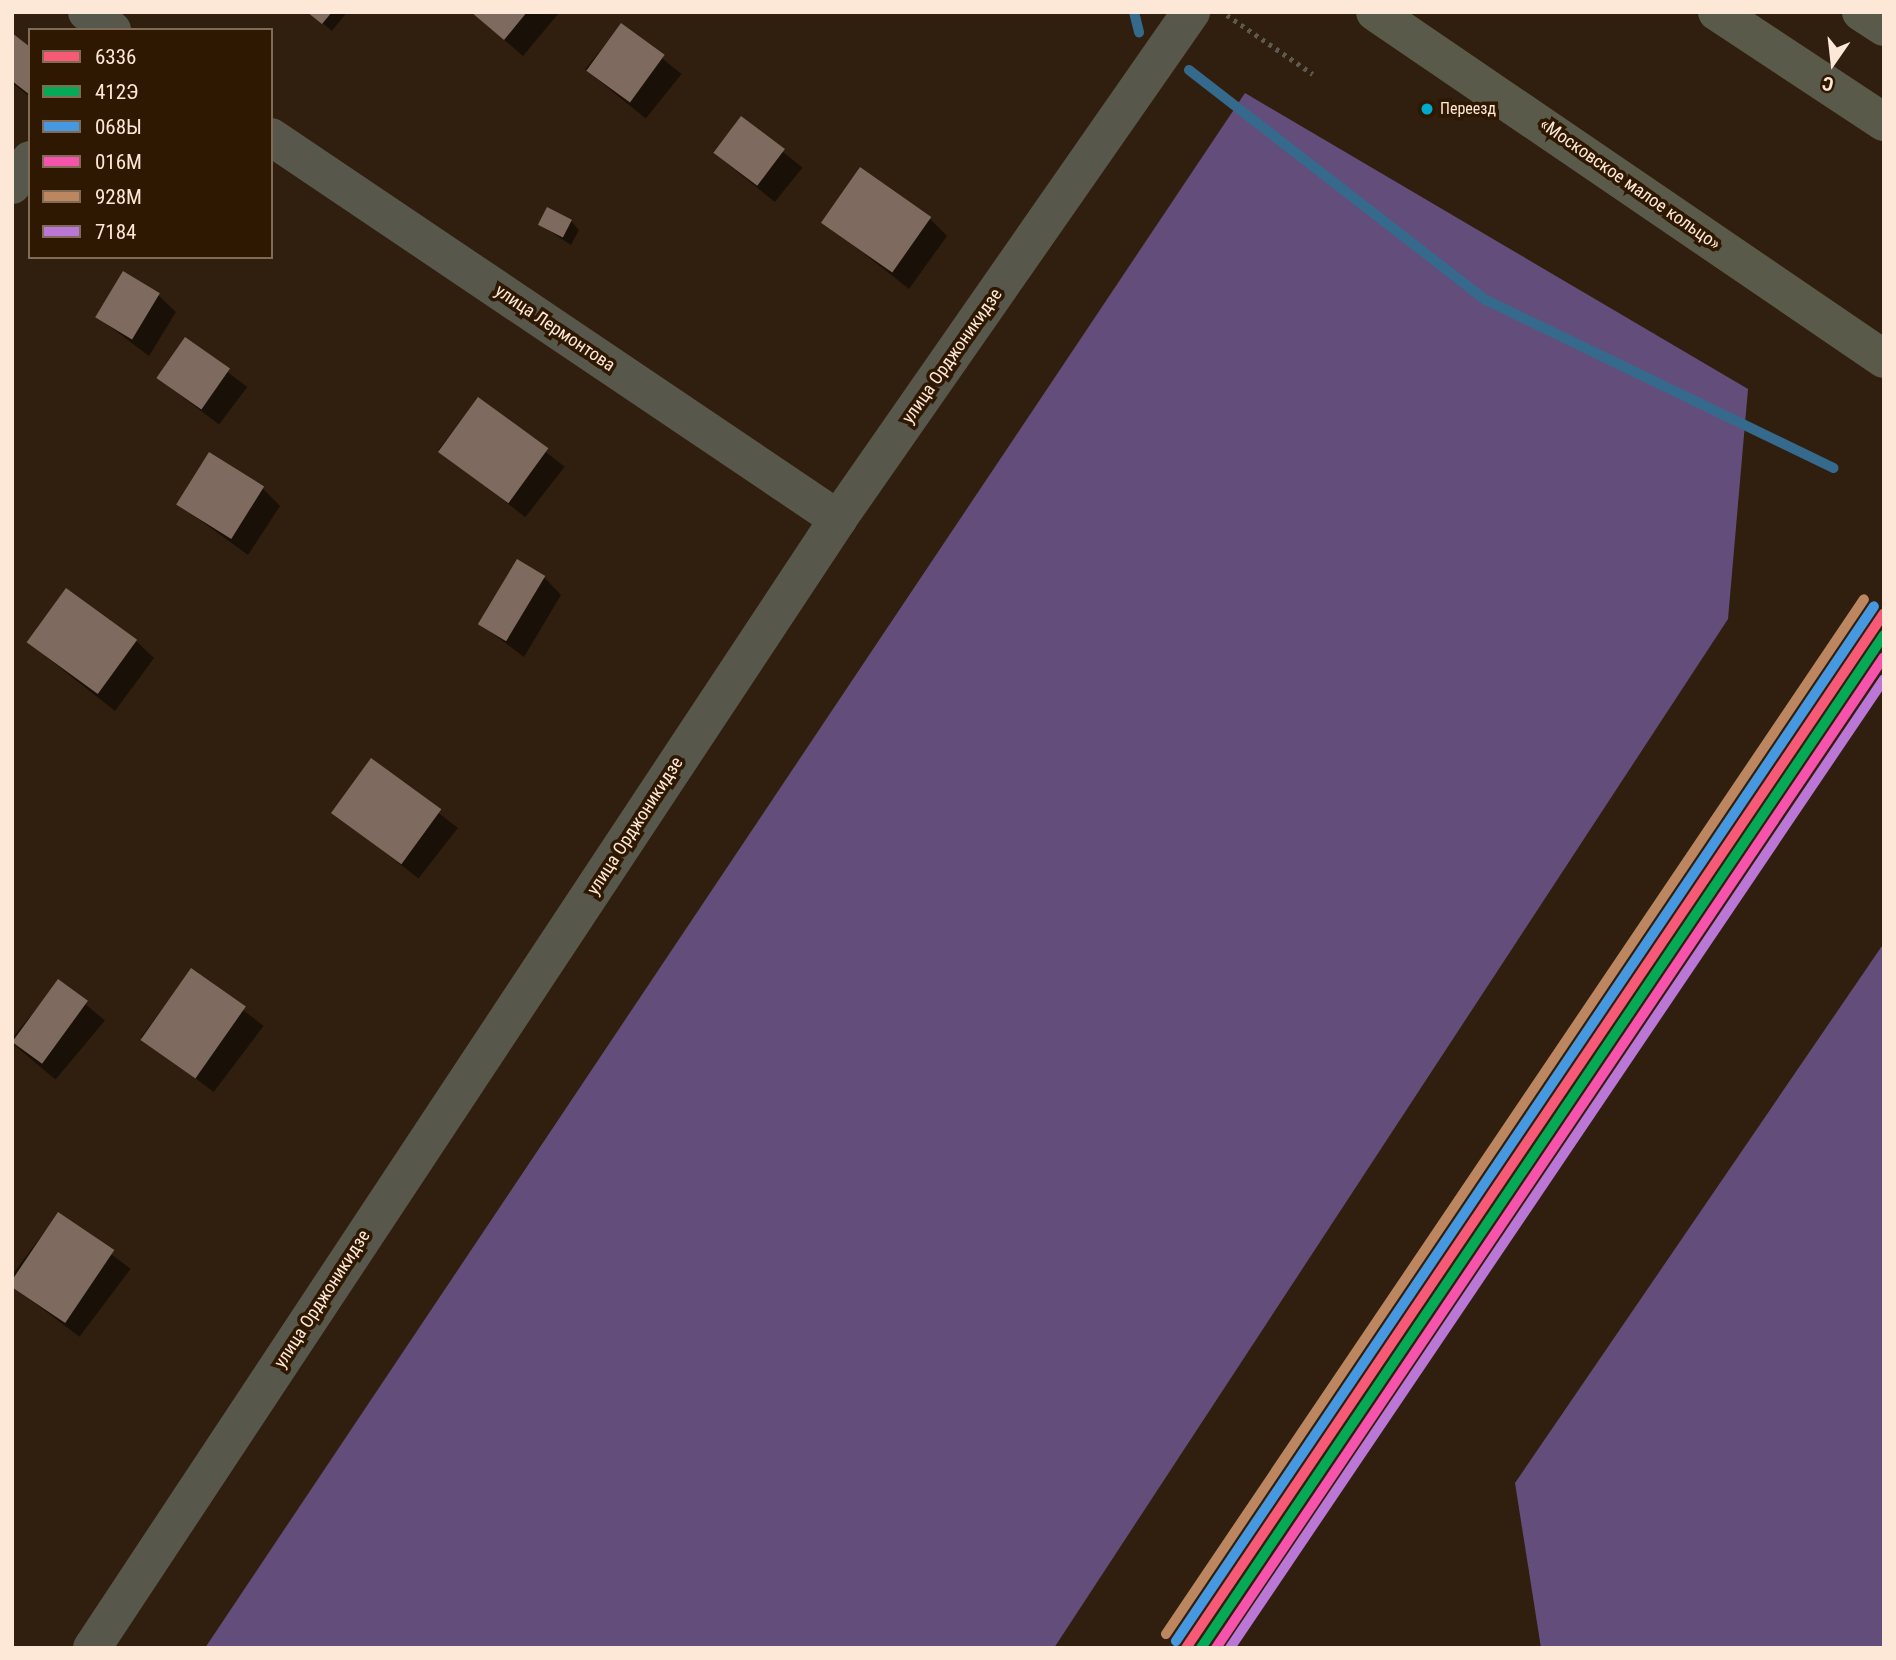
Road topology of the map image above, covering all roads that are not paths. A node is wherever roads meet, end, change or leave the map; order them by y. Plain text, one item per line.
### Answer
1 (87, 12) edge
2 (1191, 12) edge
3 (1375, 12) edge
4 (1717, 12) edge
5 (1861, 12) edge
6 (1884, 27) edge
7 (109, 28) edge
8 (1884, 122) edge
9 (273, 138) edge
10 (28, 163) edge
11 (12, 186) edge
12 (1884, 359) edge
13 (838, 519) junction
14 (92, 1648) edge

1 - 7 street
2 - 13 street, улица Орджоникидзе
3 - 12 highway, «Московское малое кольцо»
4 - 8 highway
5 - 6 highway
9 - 13 street, улица Лермонтова
10 - 11 street
13 - 14 street, улица Орджоникидзе

